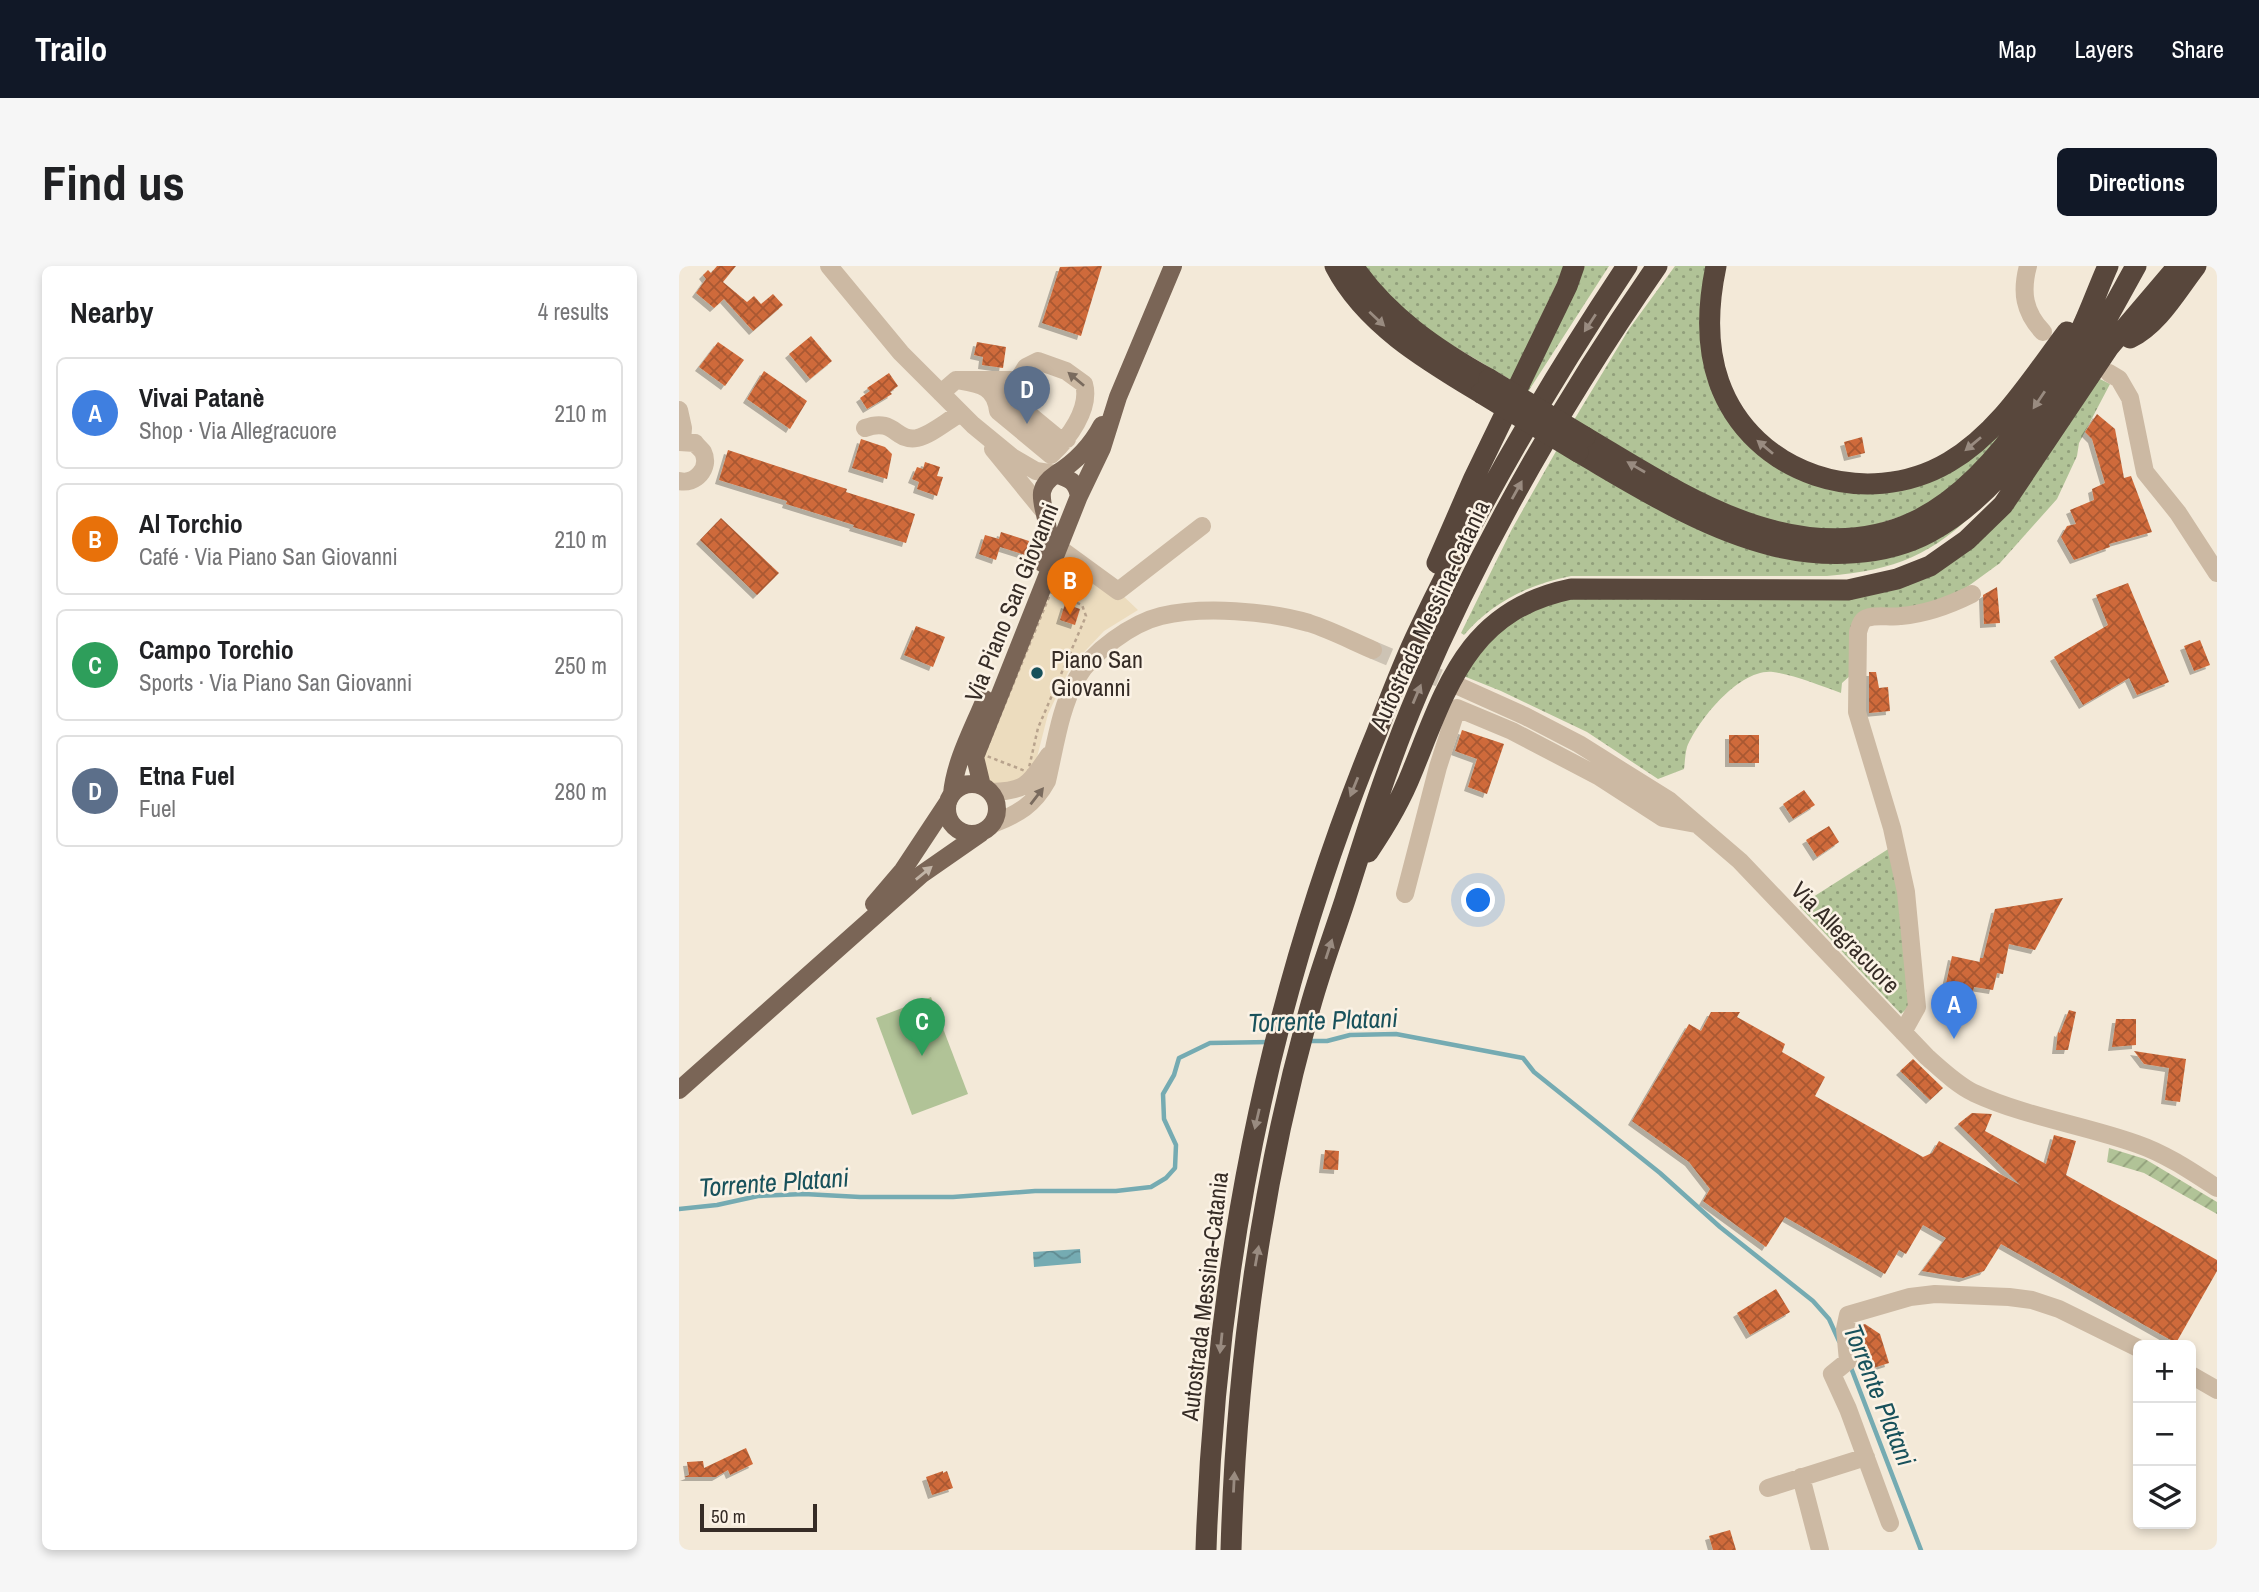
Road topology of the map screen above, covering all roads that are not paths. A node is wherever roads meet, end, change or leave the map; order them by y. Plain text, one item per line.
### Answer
1 (829, 266) edge
2 (1173, 266) edge
3 (1335, 266) edge
4 (1353, 266) edge
5 (1574, 266) edge
6 (1627, 266) edge
7 (1657, 266) edge
8 (1716, 266) edge
9 (2028, 266) edge
10 (2178, 266) edge
11 (2196, 266) edge
12 (2133, 269) edge
13 (2106, 270) edge
14 (2043, 332) dead end
15 (2109, 348) junction
16 (2109, 373) dead end
17 (956, 380) junction
18 (1485, 386) junction
19 (941, 393) junction
20 (1118, 397) junction
21 (2054, 407) junction
22 (679, 410) edge
23 (967, 419) junction
24 (865, 428) dead end
25 (681, 441) edge
26 (1582, 445) junction
27 (1056, 474) junction
28 (679, 481) edge
29 (1079, 496) junction
30 (1042, 509) junction
31 (1202, 526) dead end
32 (1059, 548) junction
33 (2217, 573) edge
34 (1972, 594) dead end
35 (1373, 650) tunnel mouth
36 (1456, 685) tunnel mouth
37 (1055, 746) junction
38 (1366, 757) junction
39 (986, 789) junction
40 (950, 798) junction
41 (1396, 805) junction
42 (1700, 825) junction
43 (987, 828) junction
44 (1353, 874) junction
45 (1405, 894) dead end
46 (835, 949) junction
47 (1903, 1032) junction
48 (679, 1090) edge
49 (2217, 1188) edge
50 (2133, 1346) edge
51 (2196, 1378) edge
52 (2217, 1390) edge
53 (1866, 1457) junction
54 (1801, 1477) junction
55 (1768, 1488) dead end
56 (1889, 1522) dead end
57 (1206, 1550) edge
58 (1231, 1550) edge
59 (1820, 1550) edge

1 - 19 street
2 - 20 main road
3 -> 18 highway
4 - 18 highway
5 - 38 highway
6 -> 38 highway, Autostrada Messina-Catania
44 -> 7 highway, Autostrada Messina-Catania
13 -> 8 highway
9 - 14 street
10 - 15 highway
11 - 15 highway
12 - 21 highway
13 -> 26 highway
15 - 41 highway
16 - 33 street
17 -> 17 street
17 - 19 street
18 - 26 highway, bridge
19 - 23 street
20 - 27 main road
20 - 29 main road, Via Piano San Giovanni
21 - 26 highway
21 - 41 highway
22 - 25 street
23 - 24 street
23 - 27 street
23 - 30 street
25 - 28 street
27 - 29 main road
27 - 30 main road
29 - 32 main road, Via Piano San Giovanni
30 - 40 main road, Via Piano San Giovanni
31 - 32 street
32 - 39 main road, Via Piano San Giovanni
34 - 47 street
35 - 37 street
36 - 42 street, Via Allegracuore
37 - 39 street
43 -> 37 street
38 -> 57 highway, Autostrada Messina-Catania
39 - 40 main road
39 - 43 main road
40 - 43 main road
40 - 46 main road, Via Piano San Giovanni
41 - 44 highway
42 - 45 street
42 - 47 street, Via Allegracuore
46 -> 43 main road
58 -> 44 highway, Autostrada Messina-Catania
46 - 48 main road
47 - 49 street, Via Allegracuore
50 - 53 street
51 - 52 street
53 - 54 street
53 - 56 street
54 - 55 street
54 - 59 street

